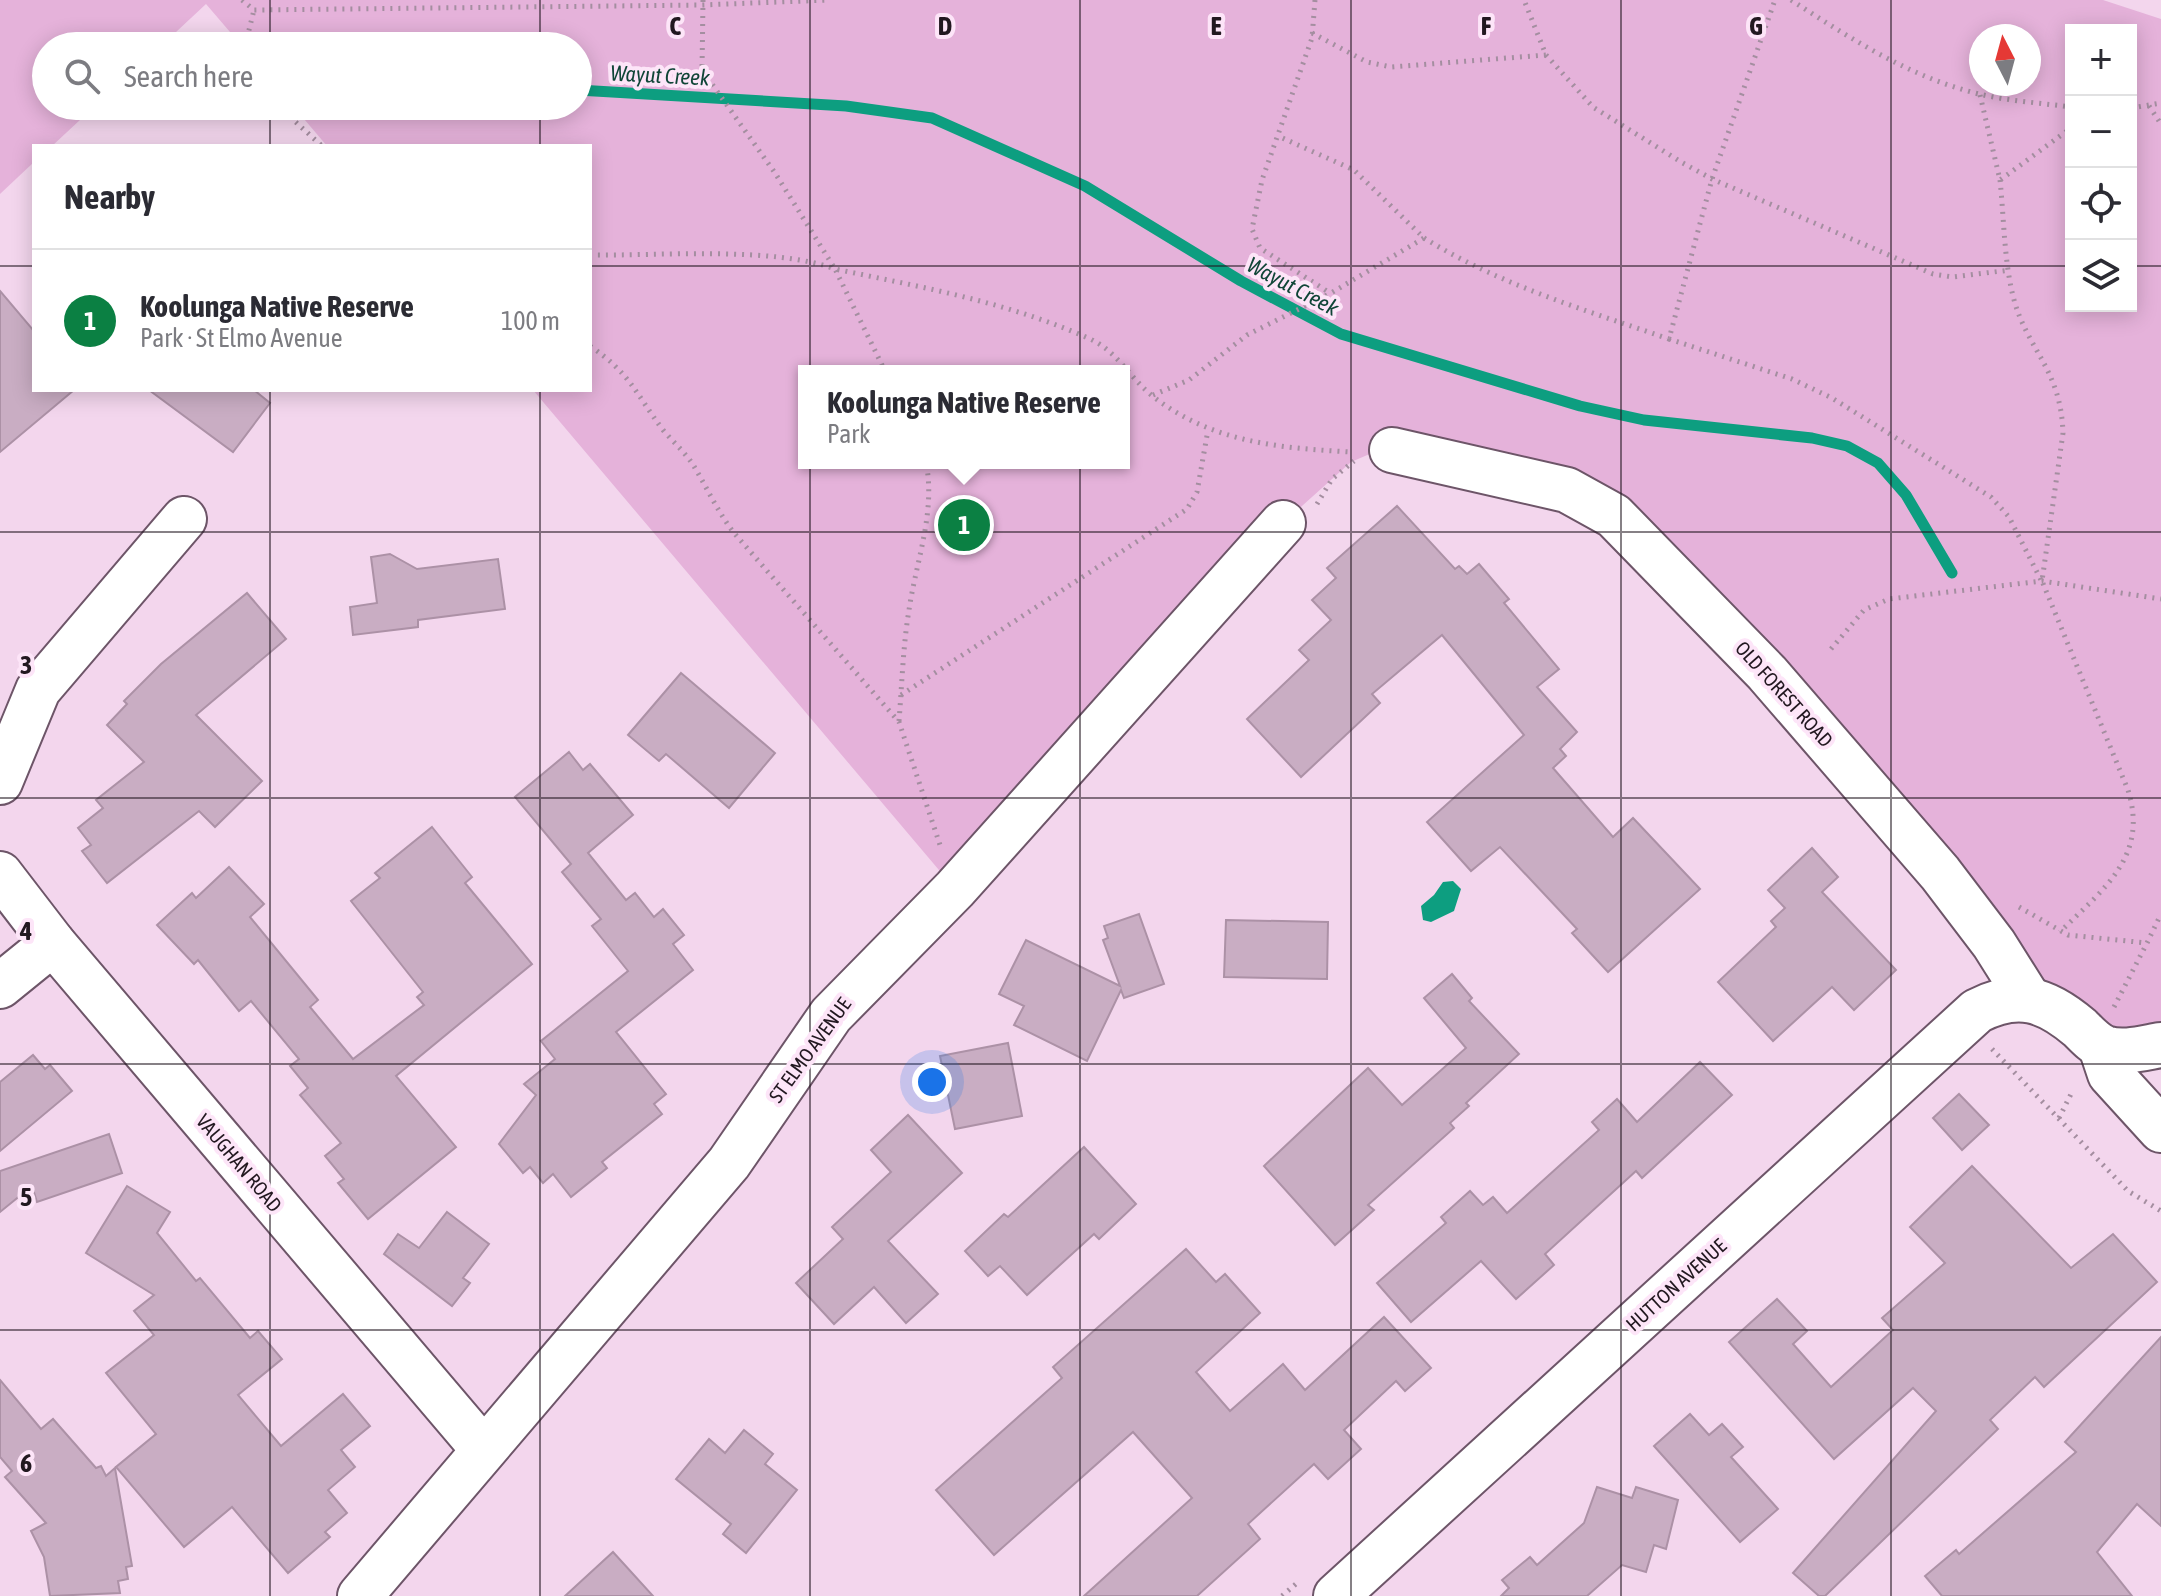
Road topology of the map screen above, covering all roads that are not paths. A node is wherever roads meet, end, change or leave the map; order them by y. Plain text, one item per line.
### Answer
1 (1381, 451) road end
2 (184, 519) dead end
3 (1297, 519) road end
4 (0, 782) edge
5 (0, 874) edge
6 (53, 943) junction
7 (0, 986) edge
8 (2028, 998) junction
9 (2106, 1030) junction
10 (2161, 1045) edge
11 (2161, 1130) edge
12 (483, 1449) junction
13 (360, 1596) edge
14 (1336, 1596) edge

1 - 8 street, OLD FOREST ROAD
2 - 4 street
3 - 12 street, ST ELMO AVENUE
5 - 6 street, VAUGHAN ROAD
6 - 7 street
6 - 12 street, VAUGHAN ROAD
8 - 9 street
8 - 14 street, HUTTON AVENUE
9 - 10 street
9 - 11 street
12 - 13 street, ST ELMO AVENUE

